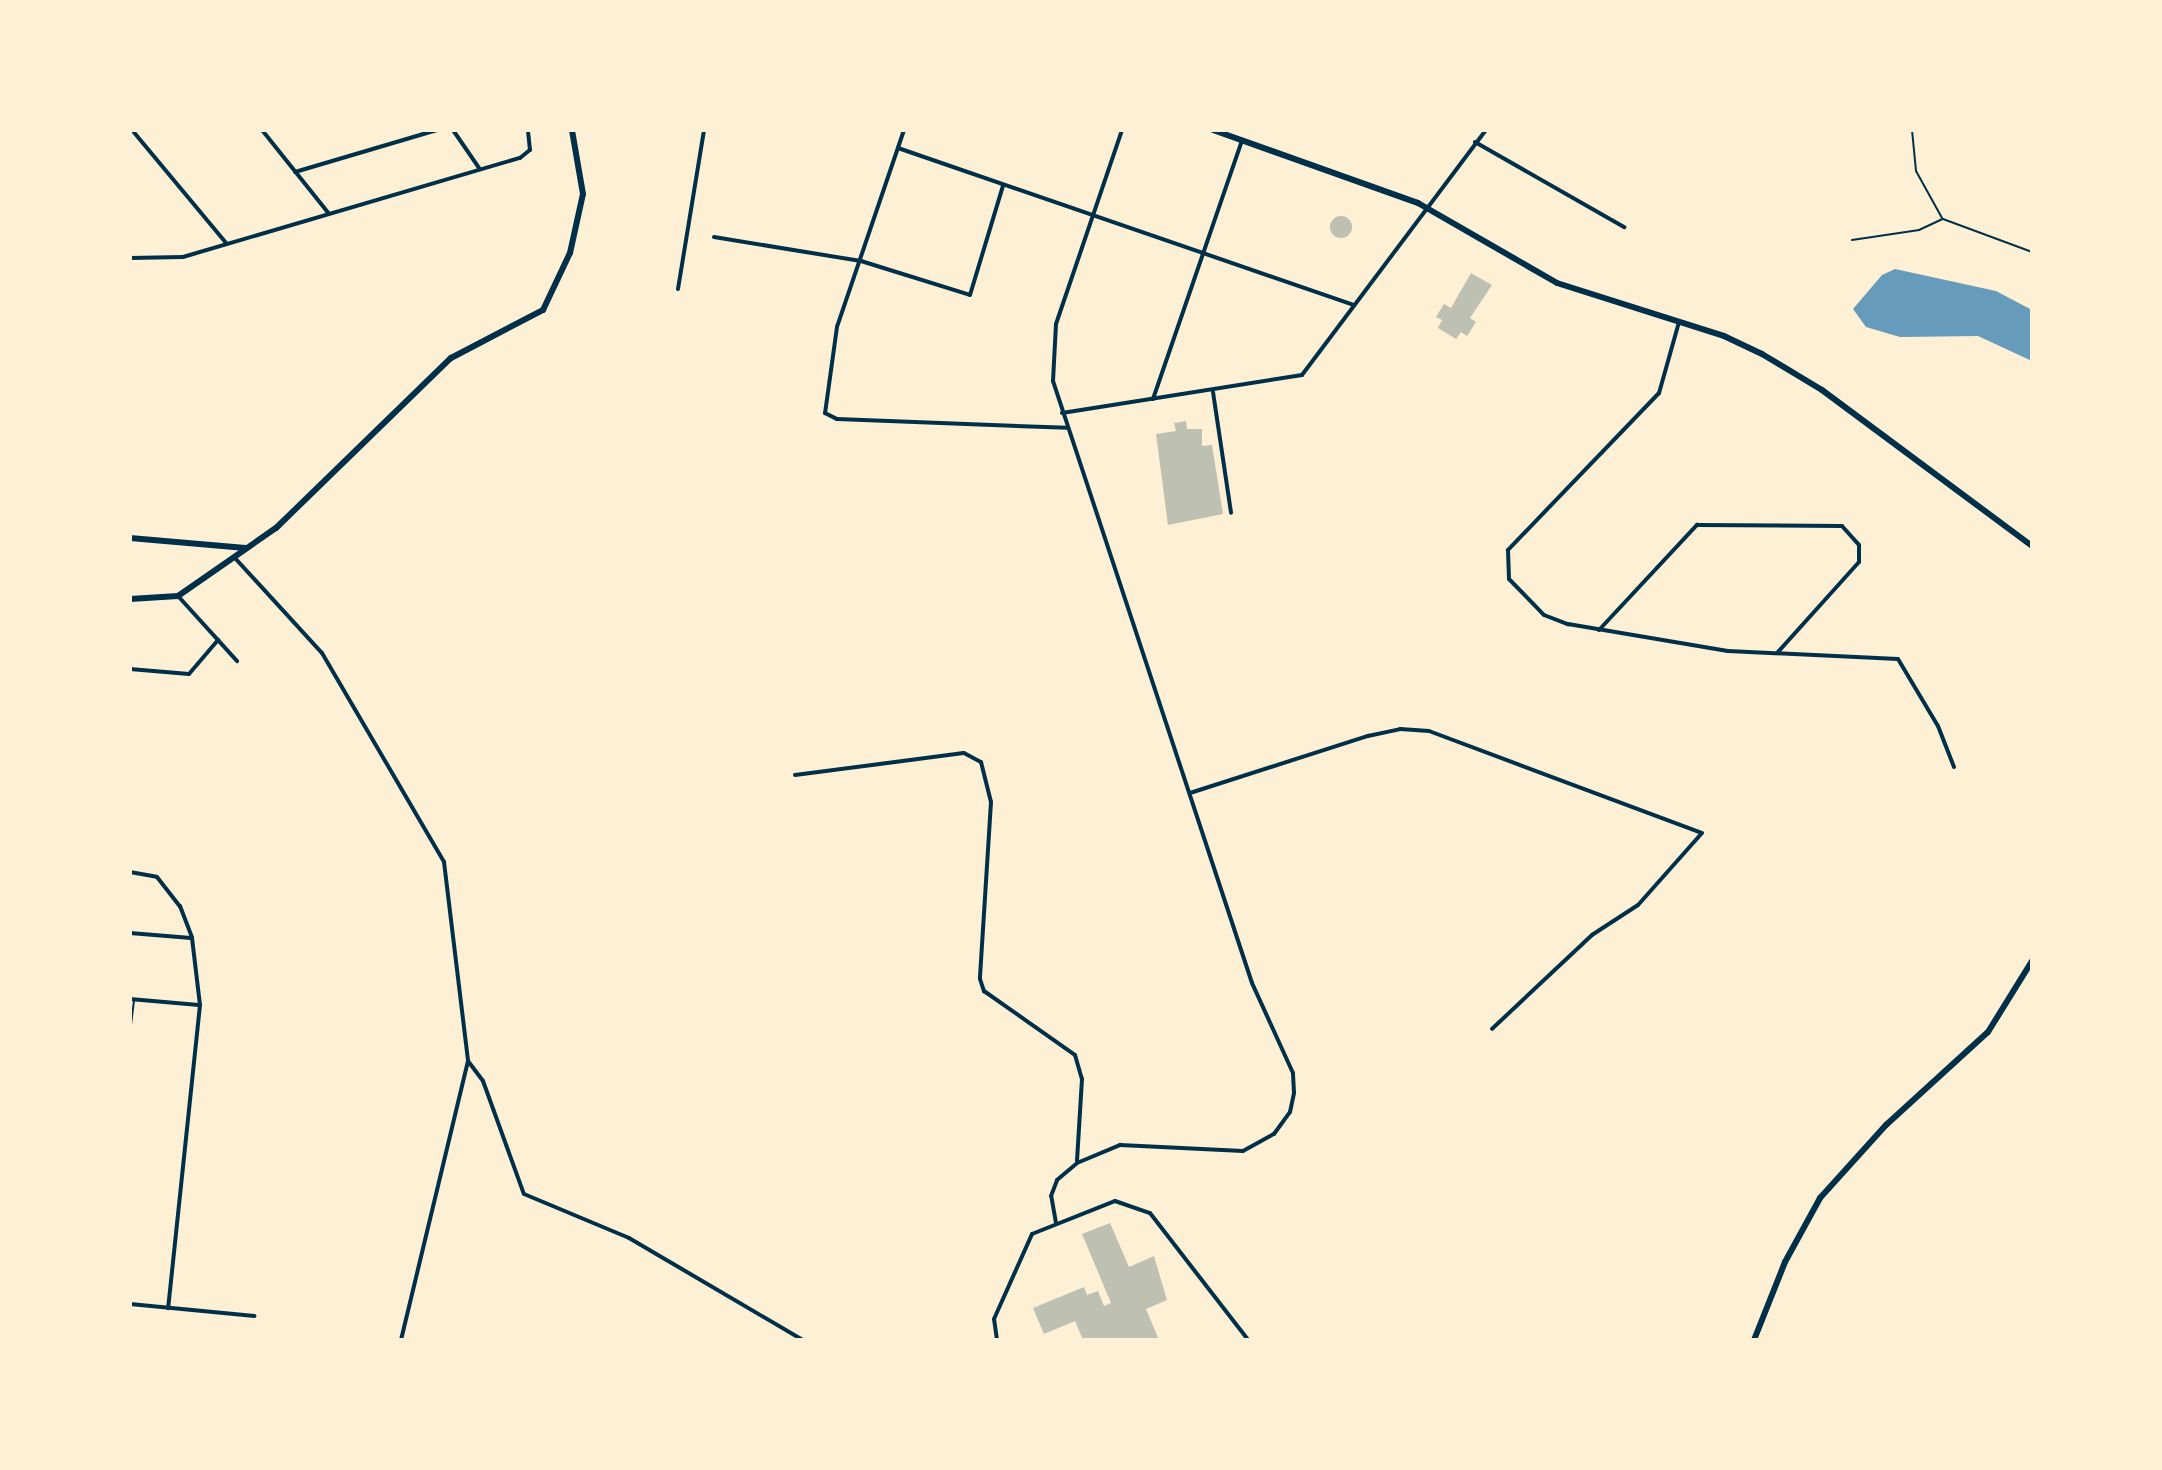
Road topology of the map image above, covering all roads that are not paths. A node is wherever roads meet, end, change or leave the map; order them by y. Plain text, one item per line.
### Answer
1 (132, 130) edge
2 (262, 130) edge
3 (437, 130) edge
4 (453, 130) edge
5 (528, 130) edge
6 (572, 130) edge
7 (704, 130) edge
8 (904, 130) edge
9 (1122, 130) edge
10 (1213, 130) edge
11 (1486, 130) edge
12 (1242, 140) junction
13 (1475, 142) junction
14 (898, 148) junction
15 (479, 168) junction
16 (295, 172) junction
17 (1004, 185) junction
18 (1427, 207) junction
19 (329, 214) junction
20 (1091, 215) junction
21 (1624, 227) dead end
22 (714, 237) dead end
23 (226, 243) junction
24 (1203, 253) junction
25 (130, 258) edge
26 (861, 261) junction
27 (678, 289) dead end
28 (1353, 305) junction
29 (1679, 322) junction
30 (1213, 392) junction
31 (1153, 401) junction
32 (1061, 414) junction
33 (1067, 428) junction
34 (1231, 513) dead end
35 (130, 538) edge
36 (2032, 546) edge
37 (248, 548) junction
38 (234, 557) junction
39 (178, 596) junction
40 (130, 599) edge
41 (1599, 630) junction
42 (218, 640) junction
43 (1778, 652) junction
44 (237, 661) dead end
45 (130, 669) edge
46 (1954, 767) dead end
47 (795, 775) dead end
48 (1190, 793) junction
49 (130, 872) edge
50 (130, 933) edge
51 (192, 938) junction
52 (2032, 961) edge
53 (132, 999) edge
54 (200, 1005) junction
55 (1492, 1029) dead end
56 (130, 1033) edge
57 (468, 1061) junction
58 (1077, 1163) junction
59 (1056, 1223) junction
60 (130, 1304) edge
61 (168, 1308) junction
62 (254, 1316) dead end
63 (401, 1340) edge
64 (803, 1340) edge
65 (997, 1340) edge
66 (1248, 1340) edge
67 (1754, 1340) edge

1 - 23 street
2 - 16 street
3 - 16 street
4 - 15 street
5 - 15 street
6 - 37 street
7 - 27 street
8 - 14 street
9 - 20 street
10 - 12 street
11 - 13 street
12 - 18 street
12 - 24 street
13 - 18 street
13 - 21 street
14 - 17 street
14 - 26 street
15 - 19 street
16 - 19 street
17 - 20 street
17 - 26 street
18 - 28 street
18 - 29 street
19 - 23 street
20 - 24 street
20 - 32 street
22 - 26 street
23 - 25 street
24 - 28 street
24 - 31 street
26 - 33 street
28 - 30 street
29 - 36 street
29 - 41 street
30 - 31 street
30 - 34 street
31 - 32 street
32 - 33 street
33 - 48 street
35 - 37 street
37 - 38 street
38 - 39 street
38 - 57 street
39 - 40 street
39 - 42 street
41 - 43 street
41 - 43 street
42 - 44 street
42 - 45 street
43 - 46 street
47 - 58 street
48 - 55 street
48 - 58 street
49 - 51 street
50 - 51 street
51 - 54 street
52 - 67 street
53 - 54 street
53 - 56 lane
54 - 61 street
57 - 63 street
57 - 64 street
58 - 59 street
59 - 65 street
59 - 66 street
60 - 61 street
61 - 62 street

